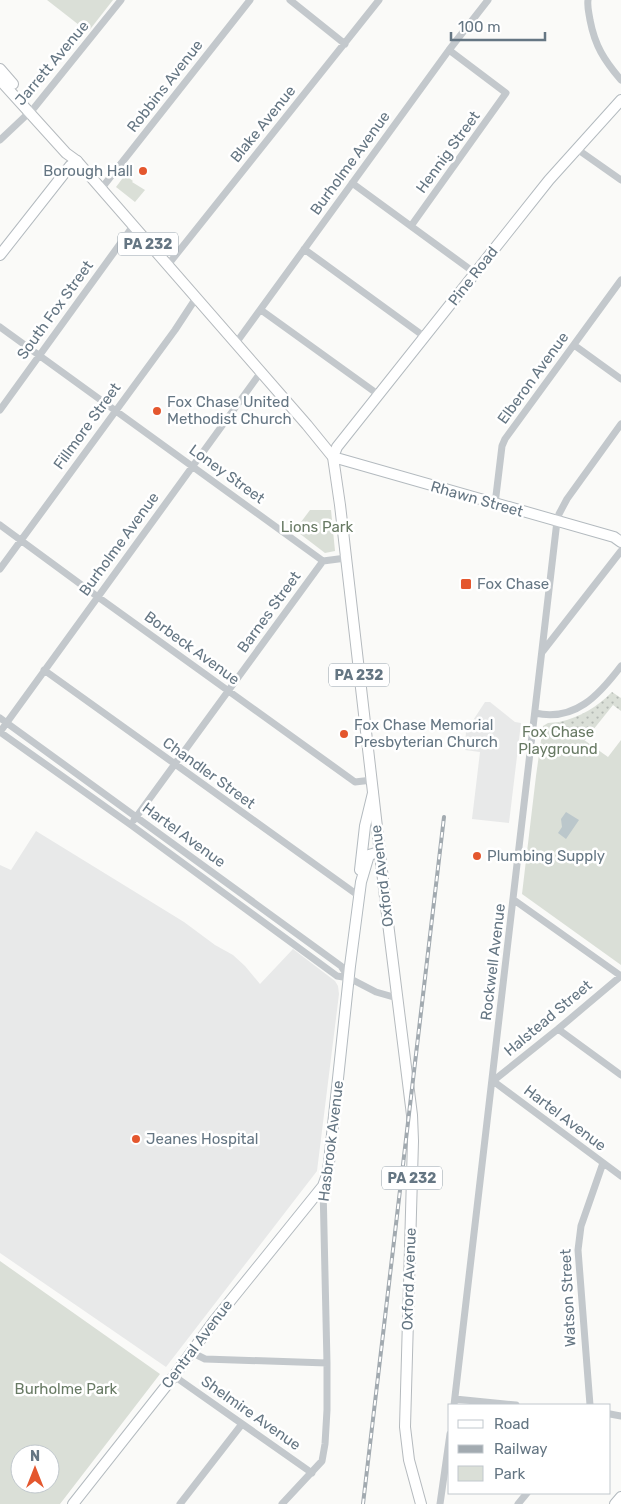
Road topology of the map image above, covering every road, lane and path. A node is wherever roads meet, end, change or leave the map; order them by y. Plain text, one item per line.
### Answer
1 (121, 0) edge
2 (250, 0) edge
3 (290, 0) edge
4 (379, 0) edge
5 (488, 0) edge
6 (588, 0) edge
7 (345, 44) junction
8 (449, 50) junction
9 (0, 70) edge
10 (0, 80) edge
11 (621, 80) edge
12 (621, 100) edge
13 (32, 110) junction
14 (0, 140) edge
15 (577, 149) junction
16 (77, 161) junction
17 (621, 180) edge
18 (352, 183) junction
19 (101, 189) junction
20 (133, 226) junction
21 (412, 226) junction
22 (304, 249) junction
23 (0, 255) edge
24 (167, 266) junction
25 (475, 273) junction
26 (621, 280) edge
27 (196, 298) junction
28 (261, 310) junction
29 (0, 326) edge
30 (425, 337) junction
31 (236, 343) junction
32 (574, 345) junction
33 (40, 355) junction
34 (261, 372) junction
35 (621, 379) edge
36 (379, 395) junction
37 (0, 410) edge
38 (116, 410) junction
39 (621, 424) edge
40 (333, 457) junction
41 (193, 466) junction
42 (495, 504) junction
43 (557, 521) junction
44 (0, 525) edge
45 (21, 540) junction
46 (621, 542) edge
47 (621, 551) edge
48 (346, 558) junction
49 (323, 561) junction
50 (0, 570) edge
51 (98, 597) junction
52 (542, 652) junction
53 (621, 666) edge
54 (44, 670) junction
55 (228, 692) junction
56 (535, 713) junction
57 (3, 721) edge
58 (0, 732) edge
59 (175, 764) junction
60 (372, 780) junction
61 (373, 792) junction
62 (136, 818) junction
63 (131, 825) junction
64 (379, 852) junction
65 (361, 882) junction
66 (359, 896) junction
67 (514, 900) junction
68 (621, 976) edge
69 (349, 978) junction
70 (397, 998) junction
71 (558, 1029) junction
72 (621, 1075) edge
73 (493, 1081) junction
74 (603, 1163) junction
75 (621, 1176) edge
76 (323, 1186) junction
77 (191, 1352) junction
78 (327, 1362) junction
79 (174, 1376) junction
80 (454, 1402) edge
81 (495, 1404) edge
82 (590, 1404) edge
83 (242, 1424) junction
84 (448, 1448) edge
85 (312, 1473) junction
86 (526, 1494) edge
87 (621, 1497) edge
88 (73, 1504) edge
89 (180, 1504) edge
90 (282, 1504) edge
91 (421, 1504) edge
92 (440, 1504) edge
93 (518, 1504) edge
94 (615, 1504) edge

1 - 13 street, Jarrett Avenue
2 - 19 street, Robbins Avenue
3 - 7 street
4 - 7 street, Blake Avenue
5 - 8 street, Burholme Avenue
6 - 11 street
7 - 24 street, Blake Avenue
8 - 18 street, Burholme Avenue
8 - 21 street, Hennig Street
9 - 13 main road, PA 232
10 - 13 main road, PA 232
12 - 15 main road, Pine Road
13 - 14 street, Jarrett Avenue
13 - 16 main road, PA 232
15 - 17 street
15 - 25 main road, Pine Road
16 - 19 main road, PA 232
16 - 23 main road
18 - 21 street
18 - 22 street, Burholme Avenue
19 - 20 main road, PA 232
20 - 24 main road, PA 232
20 - 33 street, South Fox Street
21 - 25 street
22 - 28 street, Burholme Avenue
22 - 30 street
24 - 27 main road, PA 232
25 - 30 main road, Pine Road
26 - 32 street, Elberon Avenue
27 - 31 main road, Oxford Avenue / PA 232
27 - 38 street, Fillmore Street
28 - 31 street, Burholme Avenue
28 - 36 street
29 - 33 street, Loney Street
30 - 36 main road, Pine Road
31 - 34 main road, Oxford Avenue / PA 232
32 - 35 street
32 - 42 street, Elberon Avenue
33 - 37 street, South Fox Street
33 - 38 street, Loney Street
34 - 40 main road, Oxford Avenue / PA 232
34 - 41 street, Burholme Avenue
36 - 40 main road, Pine Road
38 - 41 street, Loney Street
38 - 45 street, Fillmore Street
39 - 43 street, Rockwell Avenue
40 - 42 main road, Rhawn Street
40 - 48 main road, Oxford Avenue / PA 232
41 - 49 street, Loney Street
41 - 51 street, Burholme Avenue
42 - 43 main road, Rhawn Street
43 - 46 main road, Rhawn Street
43 - 52 street, Rockwell Avenue
44 - 45 street, Borbeck Avenue
45 - 50 street, Fillmore Street
45 - 51 street, Borbeck Avenue
47 - 52 street
48 - 49 street
48 - 60 main road, Oxford Avenue / PA 232
49 - 55 street, Barnes Street
51 - 54 street, Burholme Avenue
51 - 55 street, Borbeck Avenue
52 - 56 street, Rockwell Avenue
53 - 56 street
54 - 57 street, Burholme Avenue
54 - 59 street, Chandler Street
55 - 59 street, Barnes Street
55 - 60 street, Borbeck Avenue
56 - 67 street, Rockwell Avenue
57 - 58 street, Burholme Avenue
57 - 62 street, Hartel Avenue
58 - 63 street, Hartel Avenue
59 - 62 street, Barnes Street
59 - 66 street, Chandler Street
60 - 61 main road, Oxford Avenue / PA 232
61 - 64 main road, Oxford Avenue / PA 232
61 - 65 main road, Hasbrook Avenue
62 - 63 street, Barnes Street
62 - 69 street, Hartel Avenue
63 - 69 street, Hartel Avenue
64 - 65 main road, Hasbrook Avenue
64 - 70 main road, Oxford Avenue / PA 232
65 - 66 main road, Hasbrook Avenue
66 - 69 main road, Hasbrook Avenue
67 - 68 street
67 - 73 street, Rockwell Avenue
68 - 71 street, Halstead Street
69 - 70 street, Hartel Avenue
69 - 76 main road, Hasbrook Avenue
70 - 91 main road, Oxford Avenue / PA 232
71 - 72 street
71 - 73 street, Halstead Street
73 - 74 street, Hartel Avenue
73 - 80 street, Rockwell Avenue
74 - 75 street, Hartel Avenue
74 - 82 street, Watson Street
76 - 77 main road, Central Avenue
76 - 78 street, Hasbrook Avenue
77 - 78 street
77 - 79 main road, Central Avenue
78 - 85 street, Hasbrook Avenue
79 - 83 street, Shelmire Avenue
79 - 88 main road, Central Avenue
80 - 81 street
83 - 85 street, Shelmire Avenue
83 - 89 street
84 - 92 street
85 - 90 street, Hasbrook Avenue
86 - 93 street
87 - 94 main road

